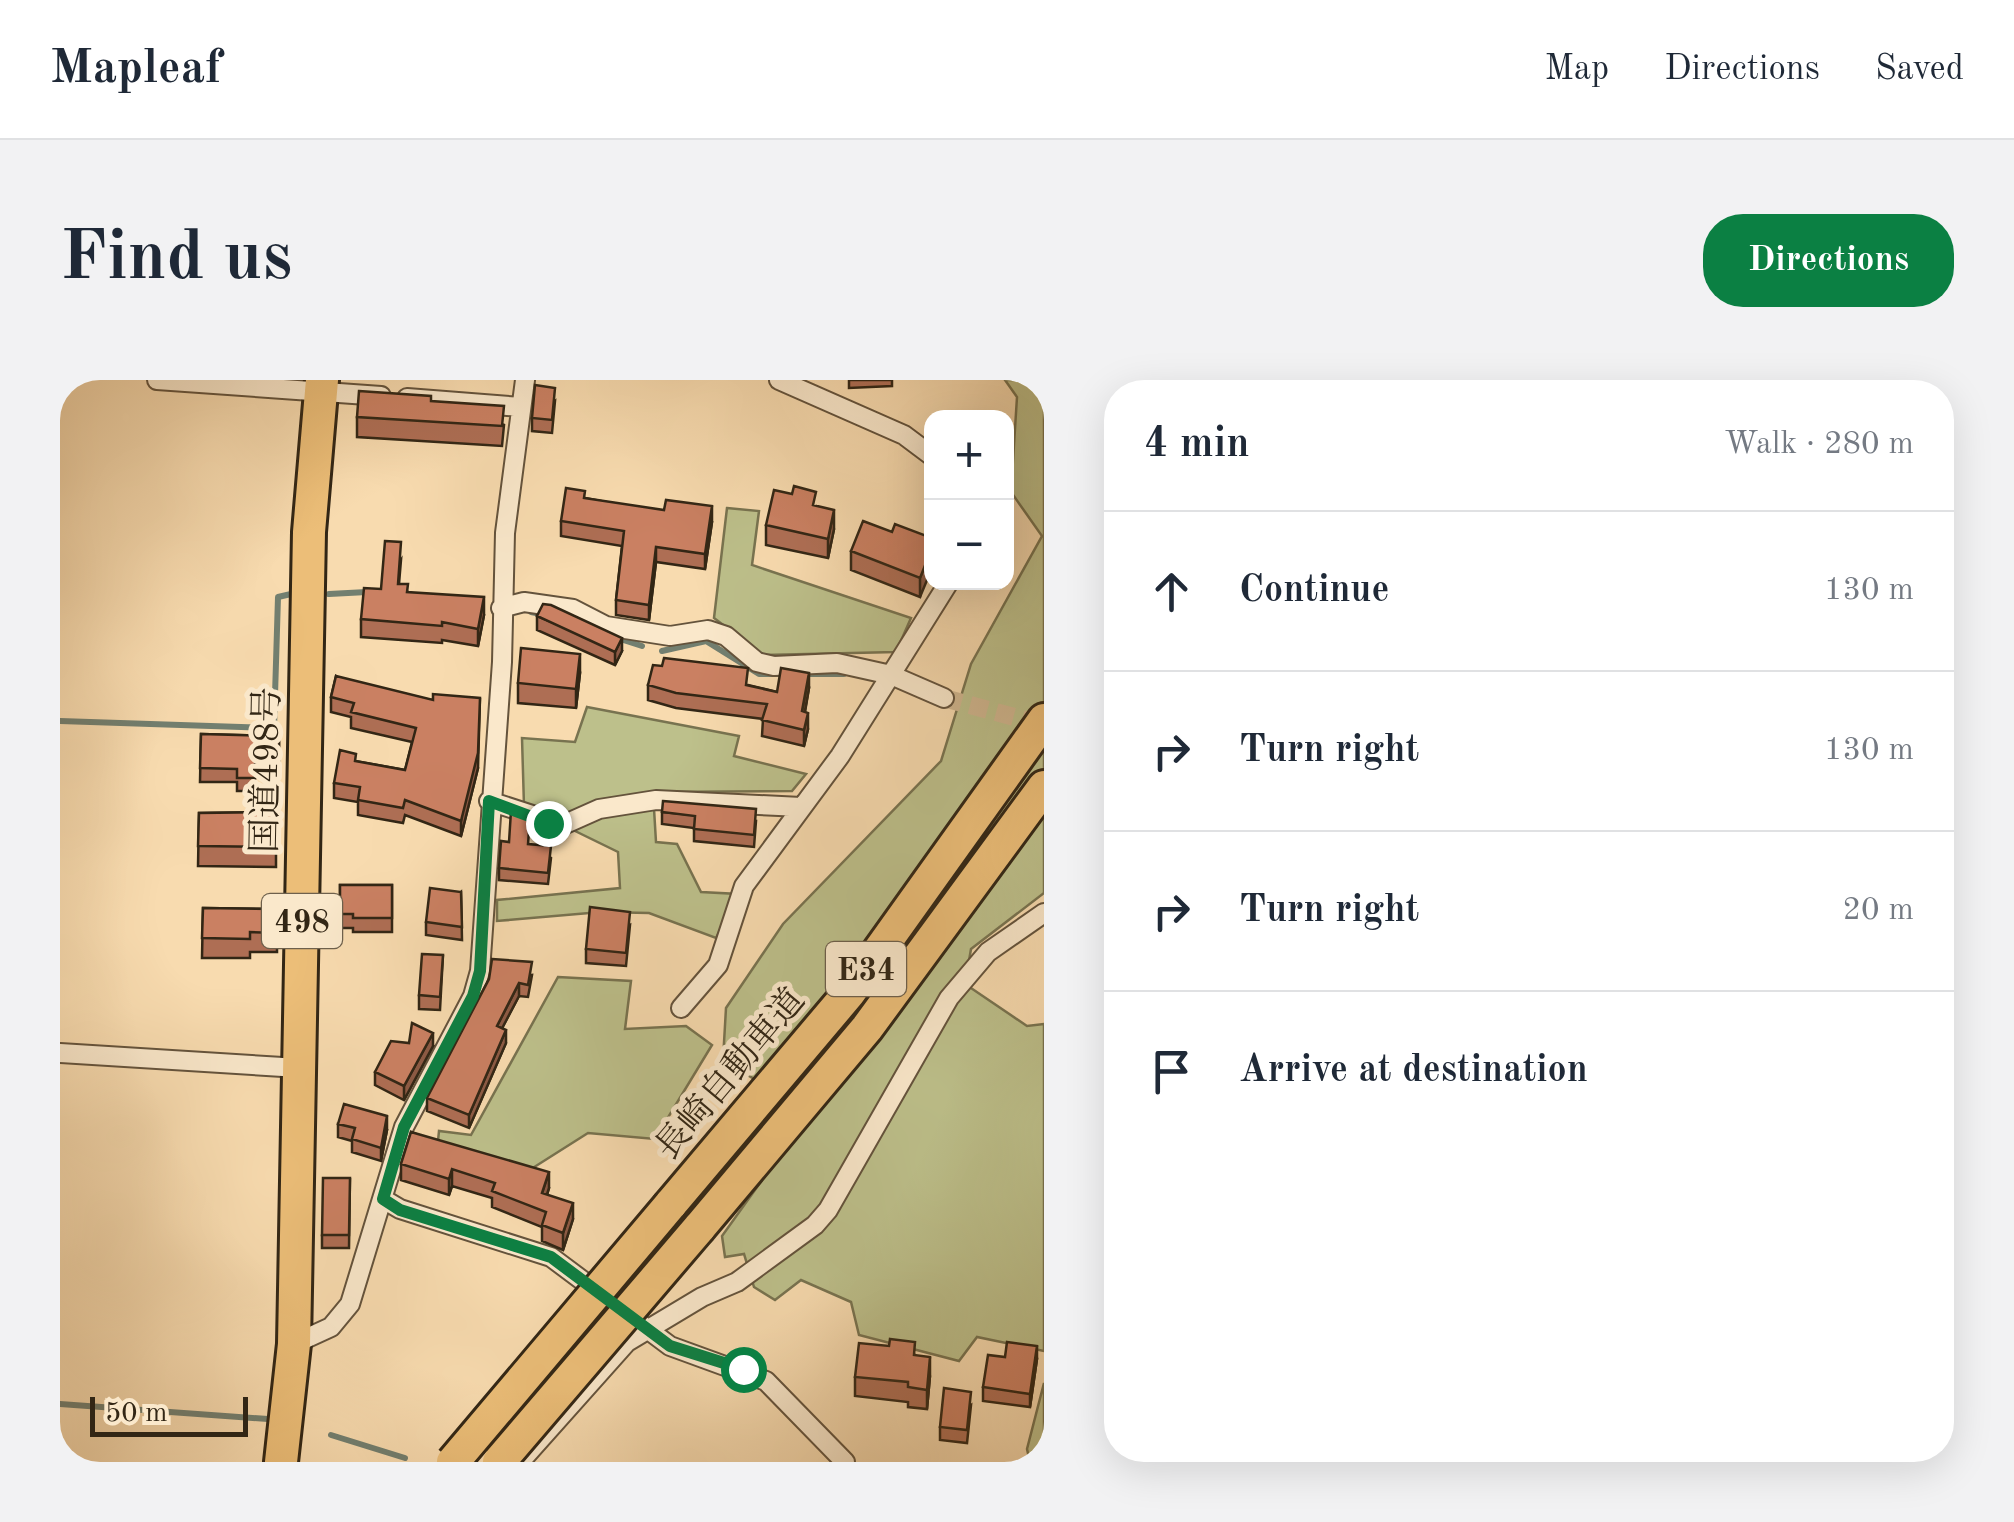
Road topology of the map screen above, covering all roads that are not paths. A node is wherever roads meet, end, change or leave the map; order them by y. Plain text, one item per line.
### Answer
1 (157, 380) edge
2 (525, 380) edge
3 (778, 380) edge
4 (321, 386) edge
5 (522, 407) junction
6 (924, 450) edge
7 (944, 590) edge
8 (501, 608) junction
9 (891, 675) junction
10 (944, 698) tunnel mouth
11 (1044, 720) edge
12 (1044, 787) edge
13 (489, 801) junction
14 (801, 807) junction
15 (1044, 913) edge
16 (681, 1008) dead end
17 (60, 1053) edge
18 (299, 1068) junction
19 (383, 1199) junction
20 (648, 1330) junction
21 (294, 1344) junction
22 (281, 1462) edge
23 (452, 1462) edge
24 (499, 1462) edge
25 (520, 1462) edge
26 (845, 1462) edge

1 - 4 street
2 - 5 street
3 - 6 street
4 - 5 street
4 - 18 highway, 国道498号 / 498
5 - 8 street
7 - 9 street
8 - 9 street
8 - 13 street
9 - 10 street
9 - 14 street
11 - 23 highway, 長崎自動車道 / E34, bridge
12 - 24 highway, E34, bridge
13 - 14 street
13 - 19 street
14 - 16 street
15 - 20 street
17 - 18 street
18 - 21 highway, 国道498号 / 498
19 - 20 street
19 - 21 street
20 - 25 street
20 - 26 street
21 - 22 highway, 国道498号 / 498

